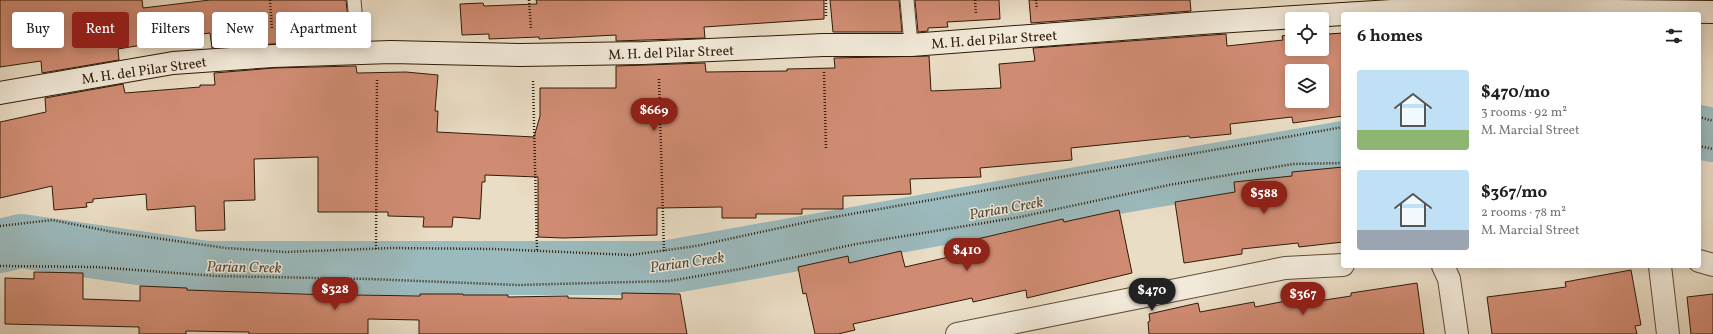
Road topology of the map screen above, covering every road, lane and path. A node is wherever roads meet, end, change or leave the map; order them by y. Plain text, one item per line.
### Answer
1 (270, 0) edge
2 (354, 0) edge
3 (529, 0) edge
4 (907, 0) edge
5 (1424, 11) edge
6 (1397, 12) edge
7 (1713, 12) edge
8 (1341, 14) edge
9 (272, 36) dead end
10 (823, 45) junction
11 (911, 45) junction
12 (658, 52) junction
13 (368, 53) junction
14 (533, 54) junction
15 (0, 93) edge
16 (1701, 118) edge
17 (1713, 121) edge
18 (1341, 127) edge
19 (1701, 146) edge
20 (826, 148) dead end
21 (1713, 149) edge
22 (1341, 163) edge
23 (0, 226) edge
24 (376, 249) junction
25 (537, 250) junction
26 (664, 250) junction
27 (1701, 262) edge
28 (1341, 265) edge
29 (0, 266) edge
30 (1713, 266) edge
31 (1660, 268) edge
32 (1449, 270) edge
33 (957, 334) edge
34 (1457, 334) edge
35 (1668, 334) edge

1 - 9 path
2 - 13 lane
3 - 14 path
4 - 11 lane
5 - 6 street, M. H. del Pilar Street
5 - 7 street, M. H. del Pilar Street
8 - 11 street, M. H. del Pilar Street
10 - 11 street, M. H. del Pilar Street
10 - 12 street, M. H. del Pilar Street
10 - 20 path
12 - 14 street, M. H. del Pilar Street
12 - 26 path
13 - 14 street, M. H. del Pilar Street
13 - 15 street, M. H. del Pilar Street
13 - 24 path
14 - 25 path
16 - 17 path
18 - 26 path
19 - 21 path
22 - 29 path
23 - 24 path
24 - 25 path
25 - 26 path
27 - 30 street
28 - 33 street
31 - 35 street
32 - 34 street

